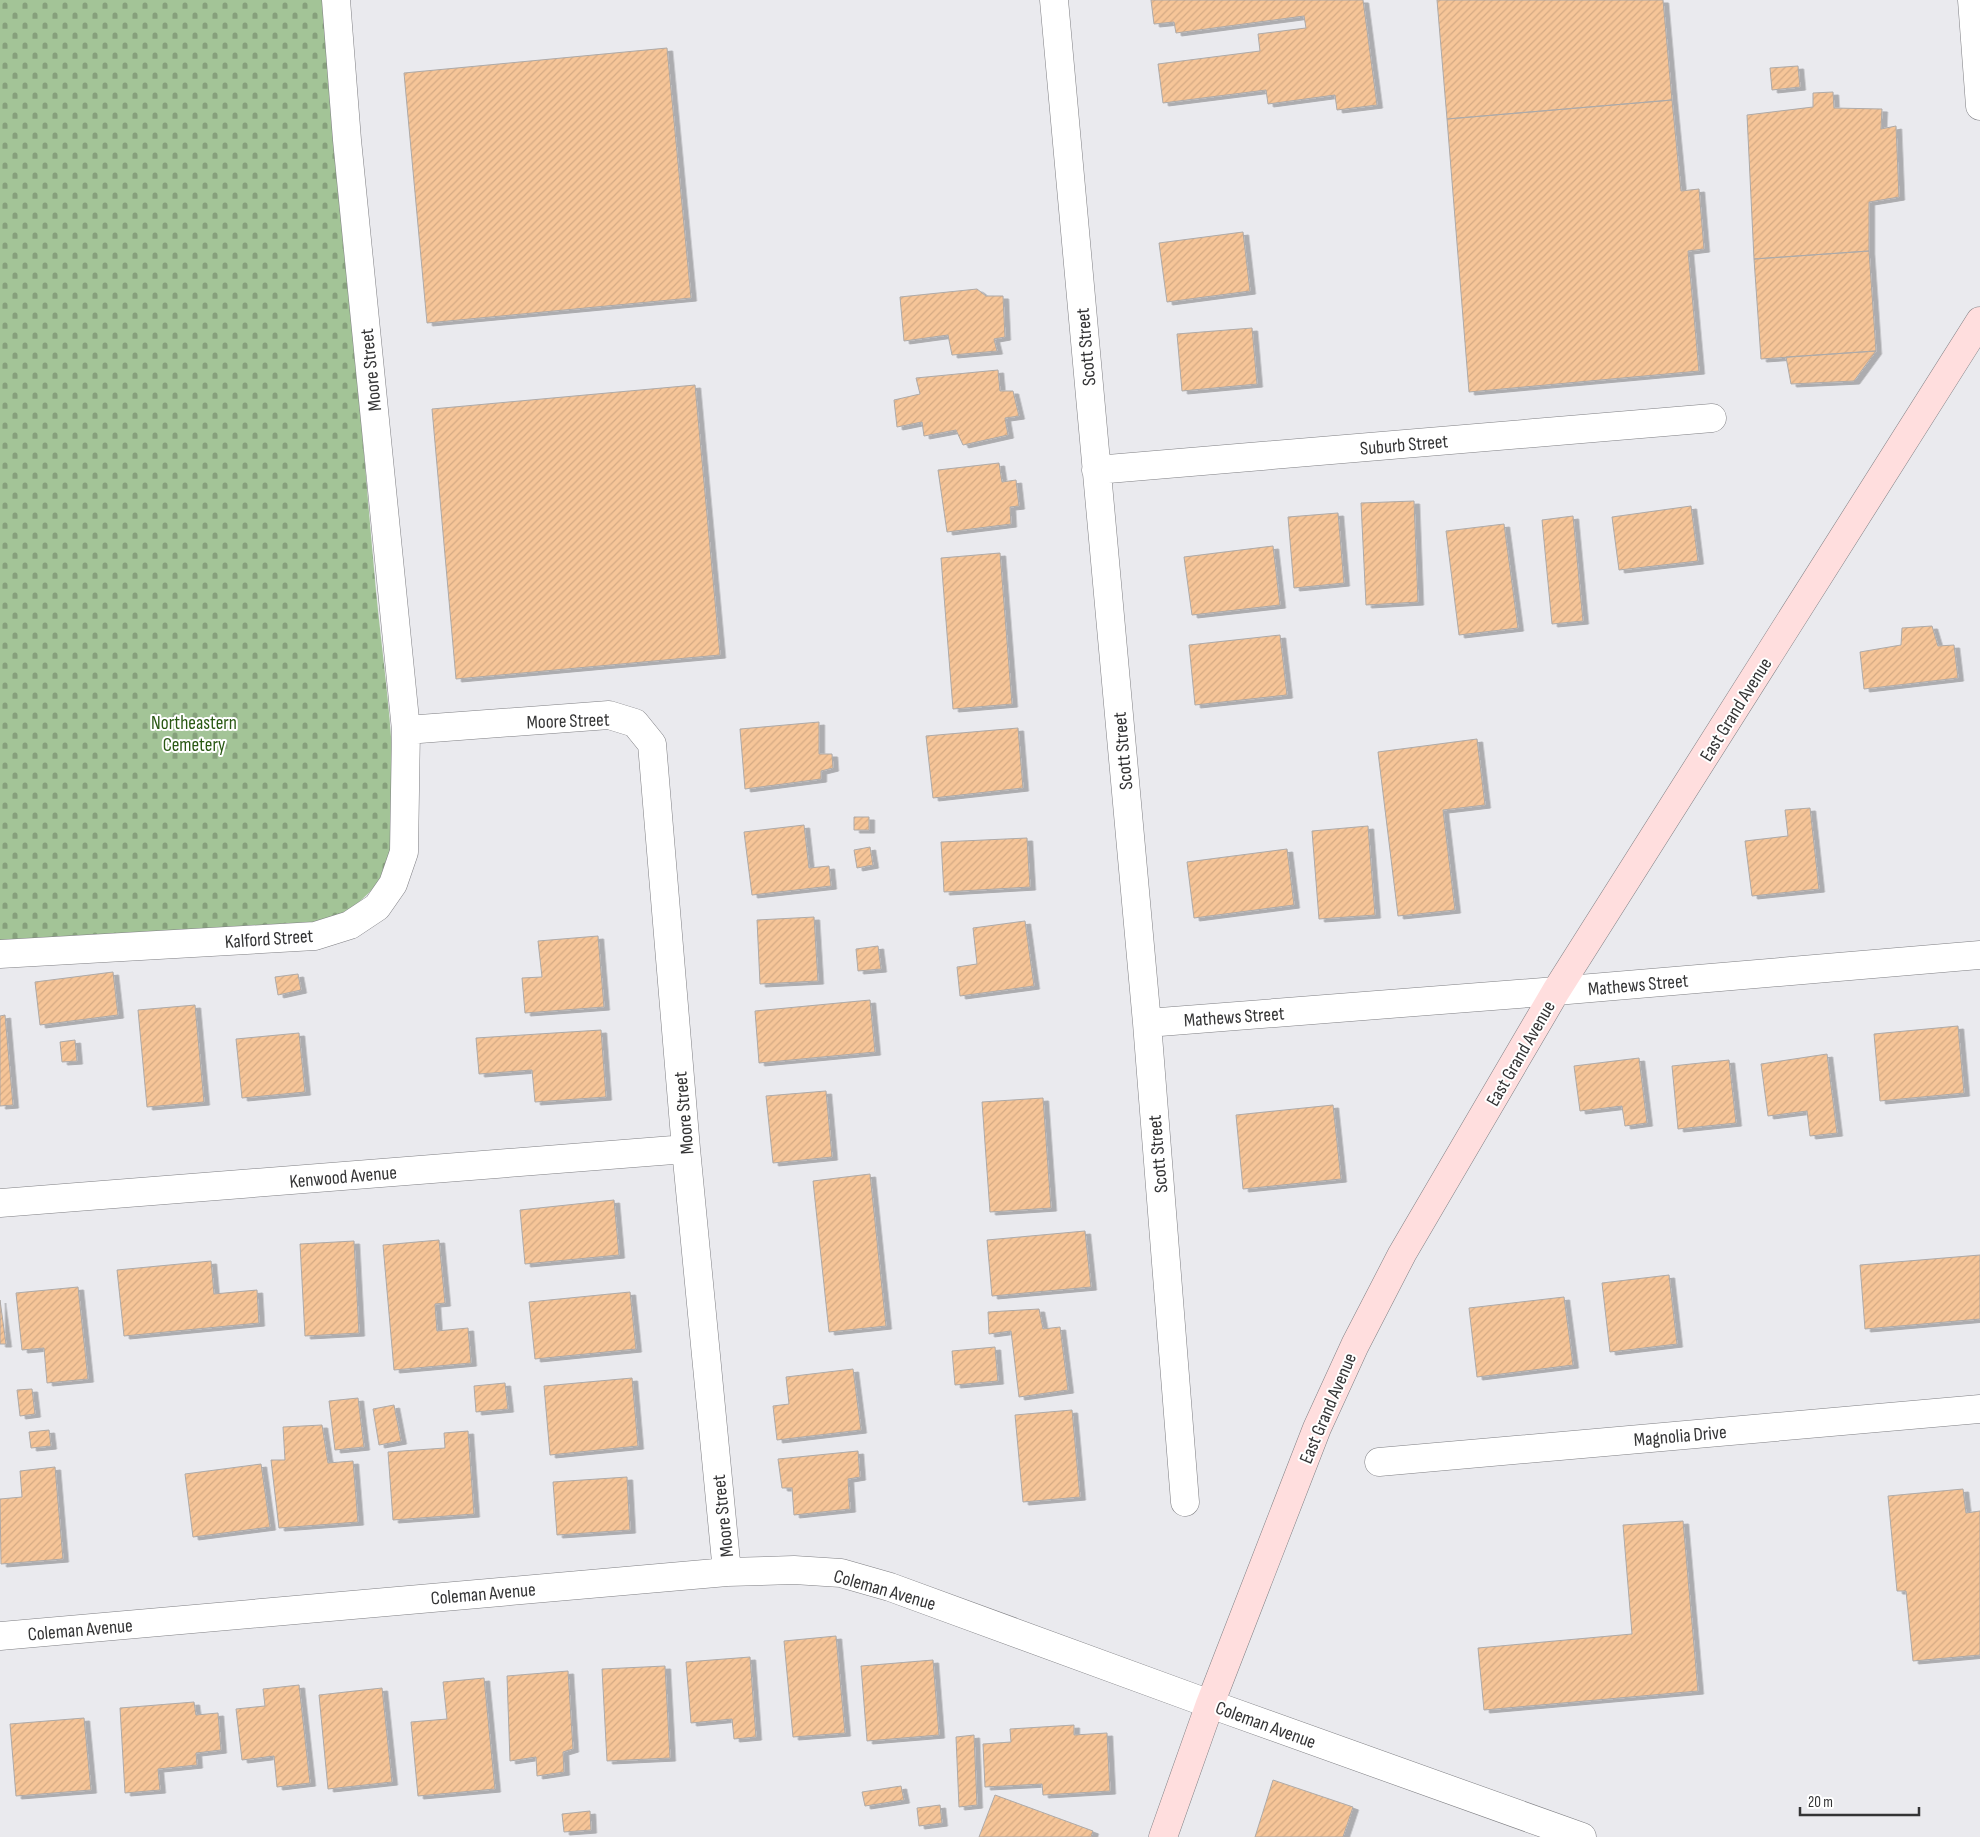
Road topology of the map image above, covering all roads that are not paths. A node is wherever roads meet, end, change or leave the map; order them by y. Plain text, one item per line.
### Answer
1 (336, 0) edge
2 (1054, 0) edge
3 (1972, 0) edge
4 (1980, 106) edge
5 (1980, 321) edge
6 (1712, 418) dead end
7 (1096, 470) junction
8 (406, 730) junction
9 (0, 954) edge
10 (1980, 955) edge
11 (1556, 991) junction
12 (1147, 1023) junction
13 (686, 1149) junction
14 (0, 1203) edge
15 (1980, 1408) edge
16 (1379, 1462) dead end
17 (1185, 1502) dead end
18 (728, 1572) junction
19 (0, 1636) edge
20 (1210, 1704) junction
21 (1163, 1837) edge
22 (1582, 1837) edge

1 - 8 street, Moore Street
2 - 7 street, Scott Street
3 - 4 street
5 - 11 main road, East Grand Avenue
6 - 7 street, Suburb Street
7 - 12 street, Scott Street
8 - 9 street, Kalford Street
8 - 13 street, Moore Street
10 - 11 street, Mathews Street
11 - 12 street, Mathews Street
11 - 20 main road, East Grand Avenue
12 - 17 street, Scott Street
13 - 14 street, Kenwood Avenue
13 - 18 street, Moore Street
15 - 16 street, Magnolia Drive
18 - 19 street, Coleman Avenue
18 - 20 street, Coleman Avenue
20 - 21 main road, East Grand Avenue
20 - 22 street, Coleman Avenue

